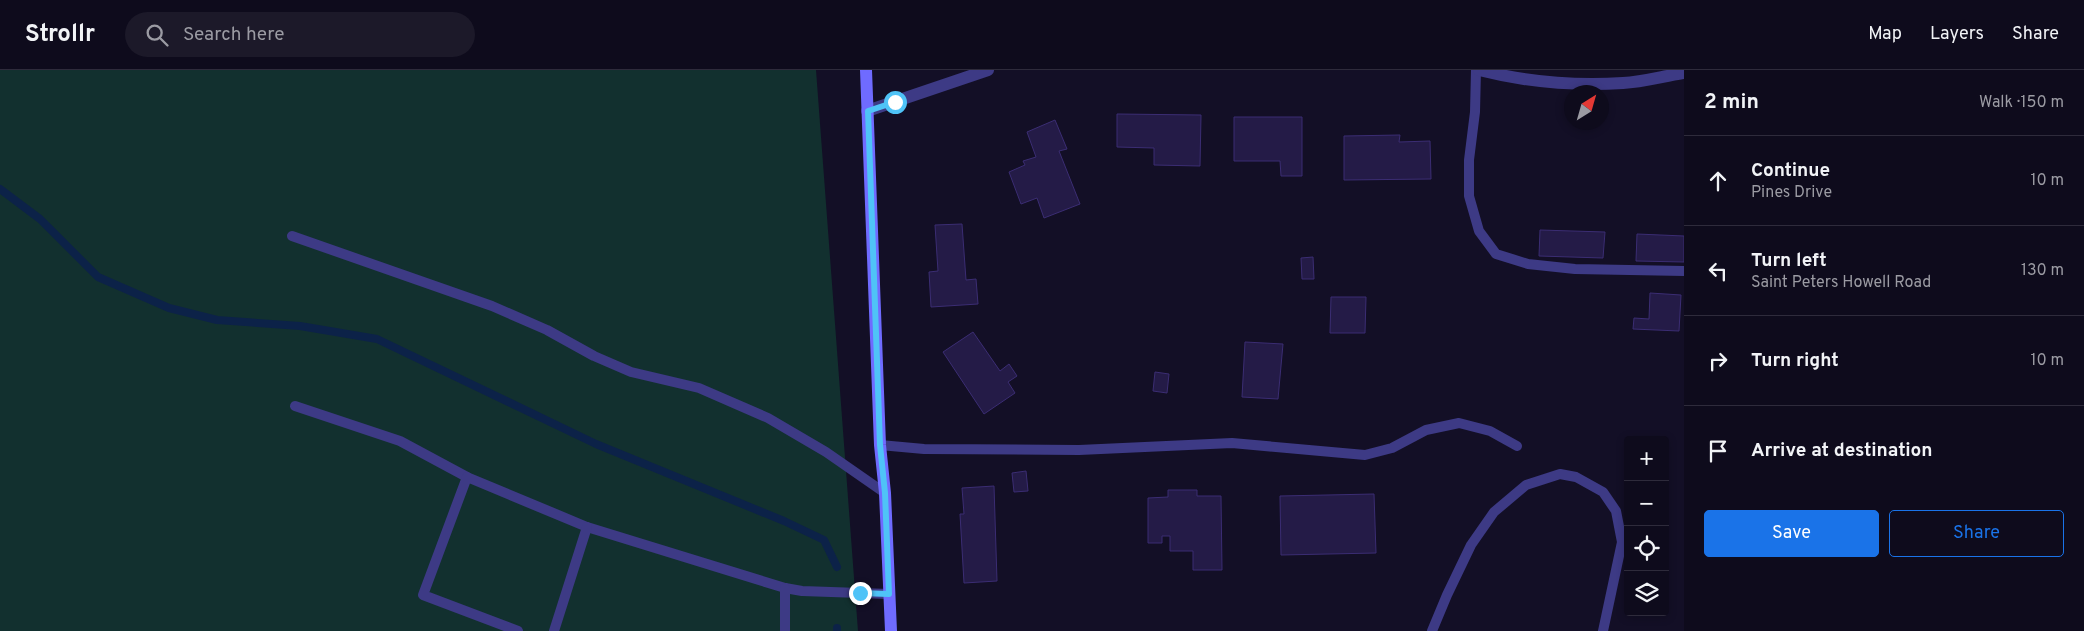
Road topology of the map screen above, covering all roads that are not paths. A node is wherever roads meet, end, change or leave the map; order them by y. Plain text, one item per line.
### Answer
1 (866, 70) edge
2 (988, 70) edge
3 (1477, 70) edge
4 (1684, 73) edge
5 (868, 111) junction
6 (292, 236) dead end
7 (1684, 271) edge
8 (295, 406) dead end
9 (880, 445) junction
10 (1517, 446) dead end
11 (467, 477) junction
12 (885, 493) junction
13 (587, 527) junction
14 (785, 588) junction
15 (889, 594) junction
16 (518, 631) edge
17 (554, 631) edge
18 (784, 631) edge
19 (892, 631) edge
20 (1432, 631) edge
21 (1603, 631) edge

1 - 5 main road
2 - 5 street
3 - 4 street
3 - 7 lane
5 - 9 main road
6 - 12 lane
8 - 11 lane
9 - 10 lane
9 - 12 main road
11 - 13 lane
11 - 16 lane
12 - 15 main road
13 - 14 lane
13 - 17 lane
14 - 15 lane
14 - 18 lane
15 - 19 main road
20 - 21 lane

